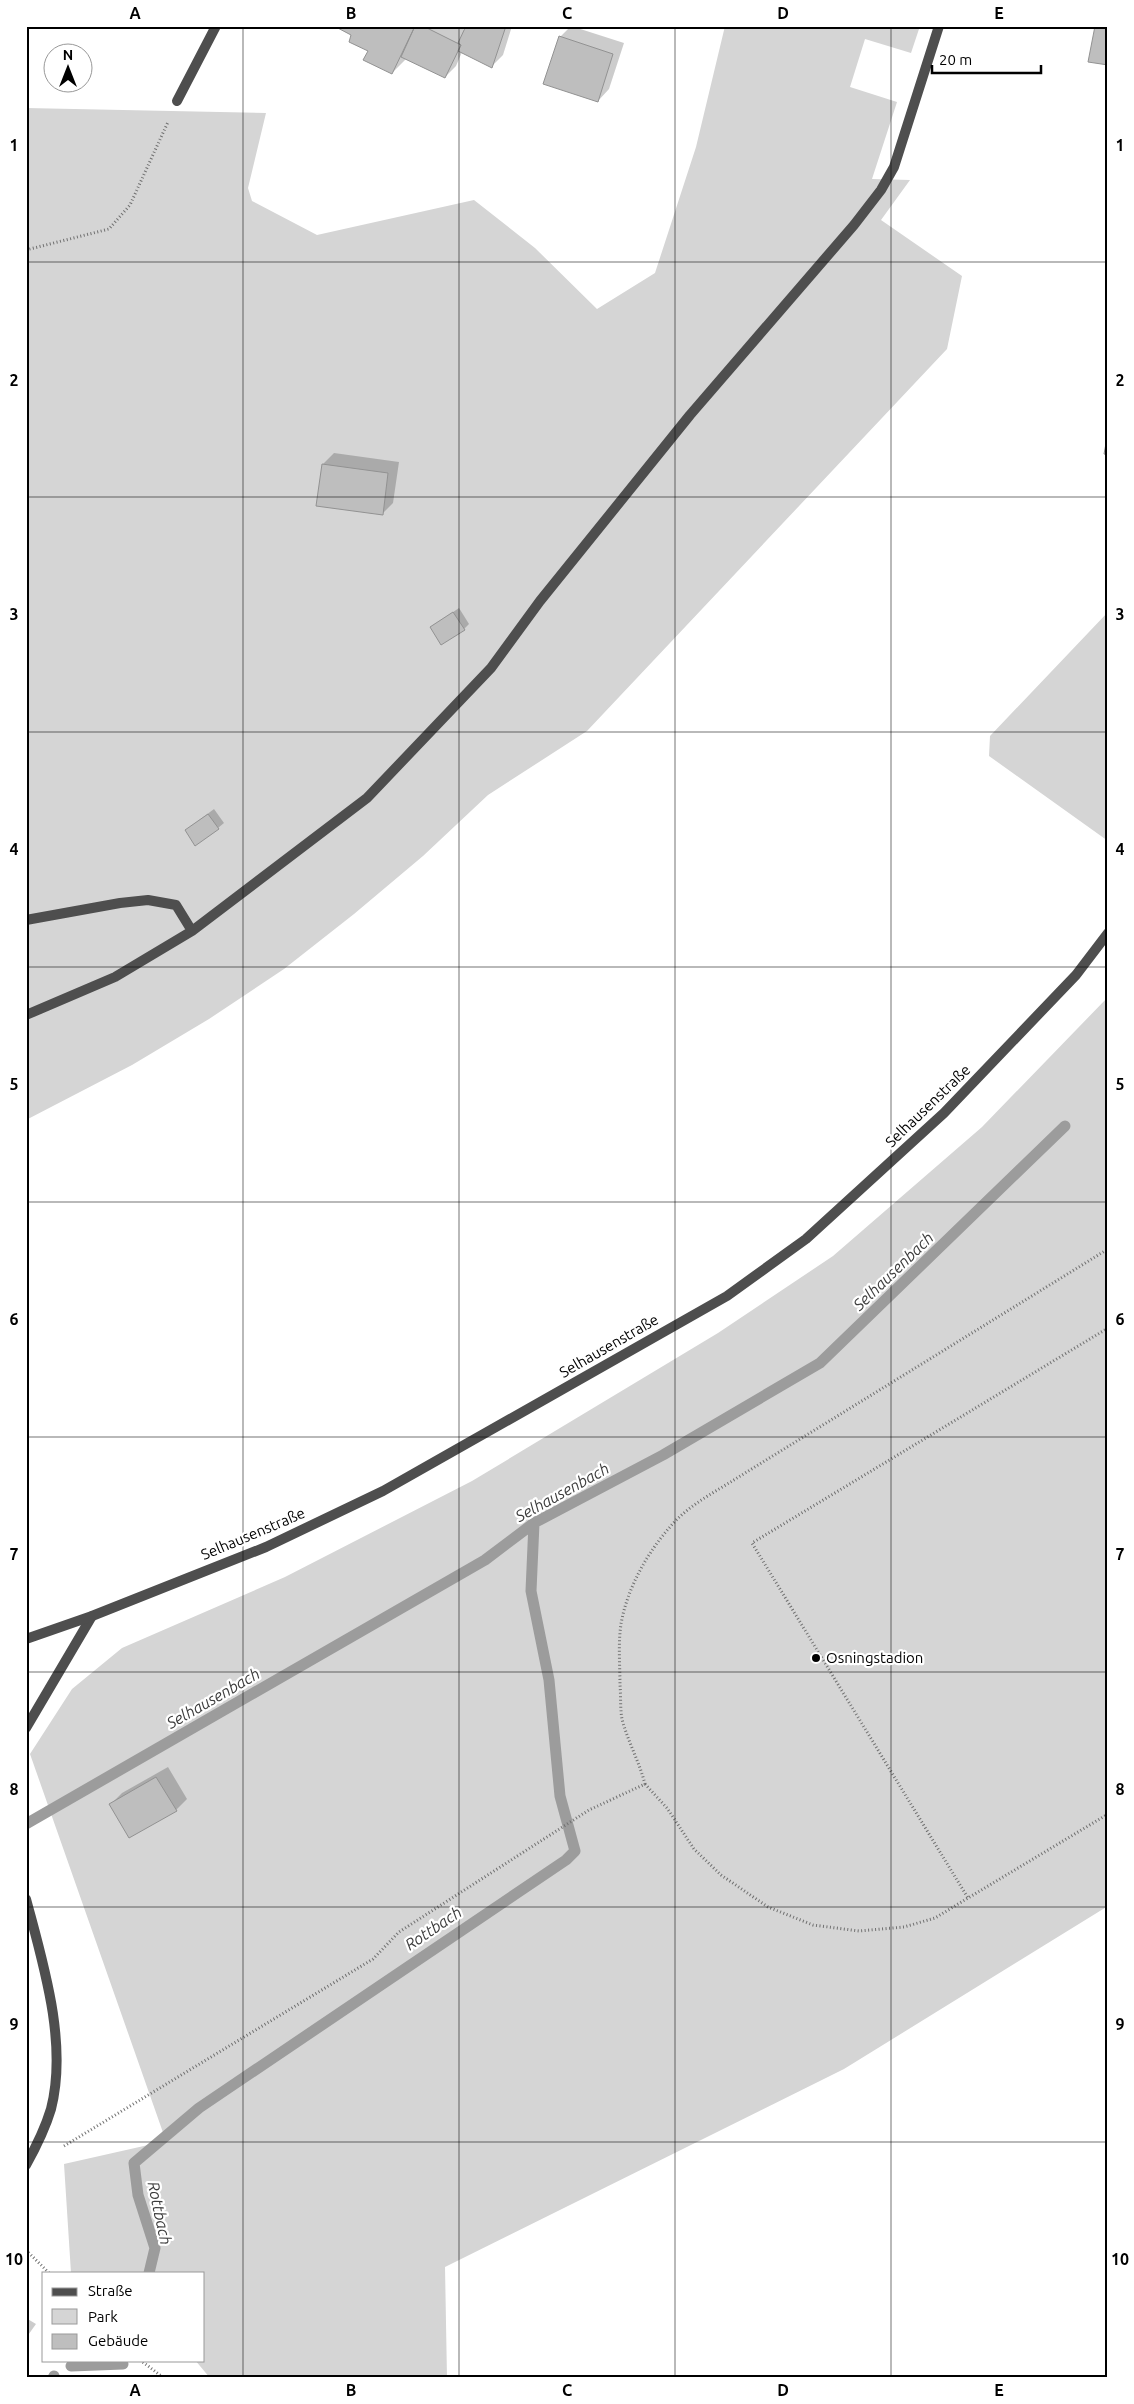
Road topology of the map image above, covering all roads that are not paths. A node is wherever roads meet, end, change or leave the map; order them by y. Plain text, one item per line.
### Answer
1 (216, 26) edge
2 (939, 26) edge
3 (177, 101) road end
4 (26, 920) edge
5 (192, 931) junction
6 (1108, 933) edge
7 (26, 1015) edge
8 (92, 1616) junction
9 (26, 1639) edge
10 (26, 1728) edge
11 (26, 1899) edge
12 (26, 2165) edge

1 - 3 street
2 - 5 street
4 - 5 street
5 - 7 street
6 - 8 street, Selhausenstraße
8 - 9 street, Selhausenstraße
8 - 10 street
11 - 12 street

